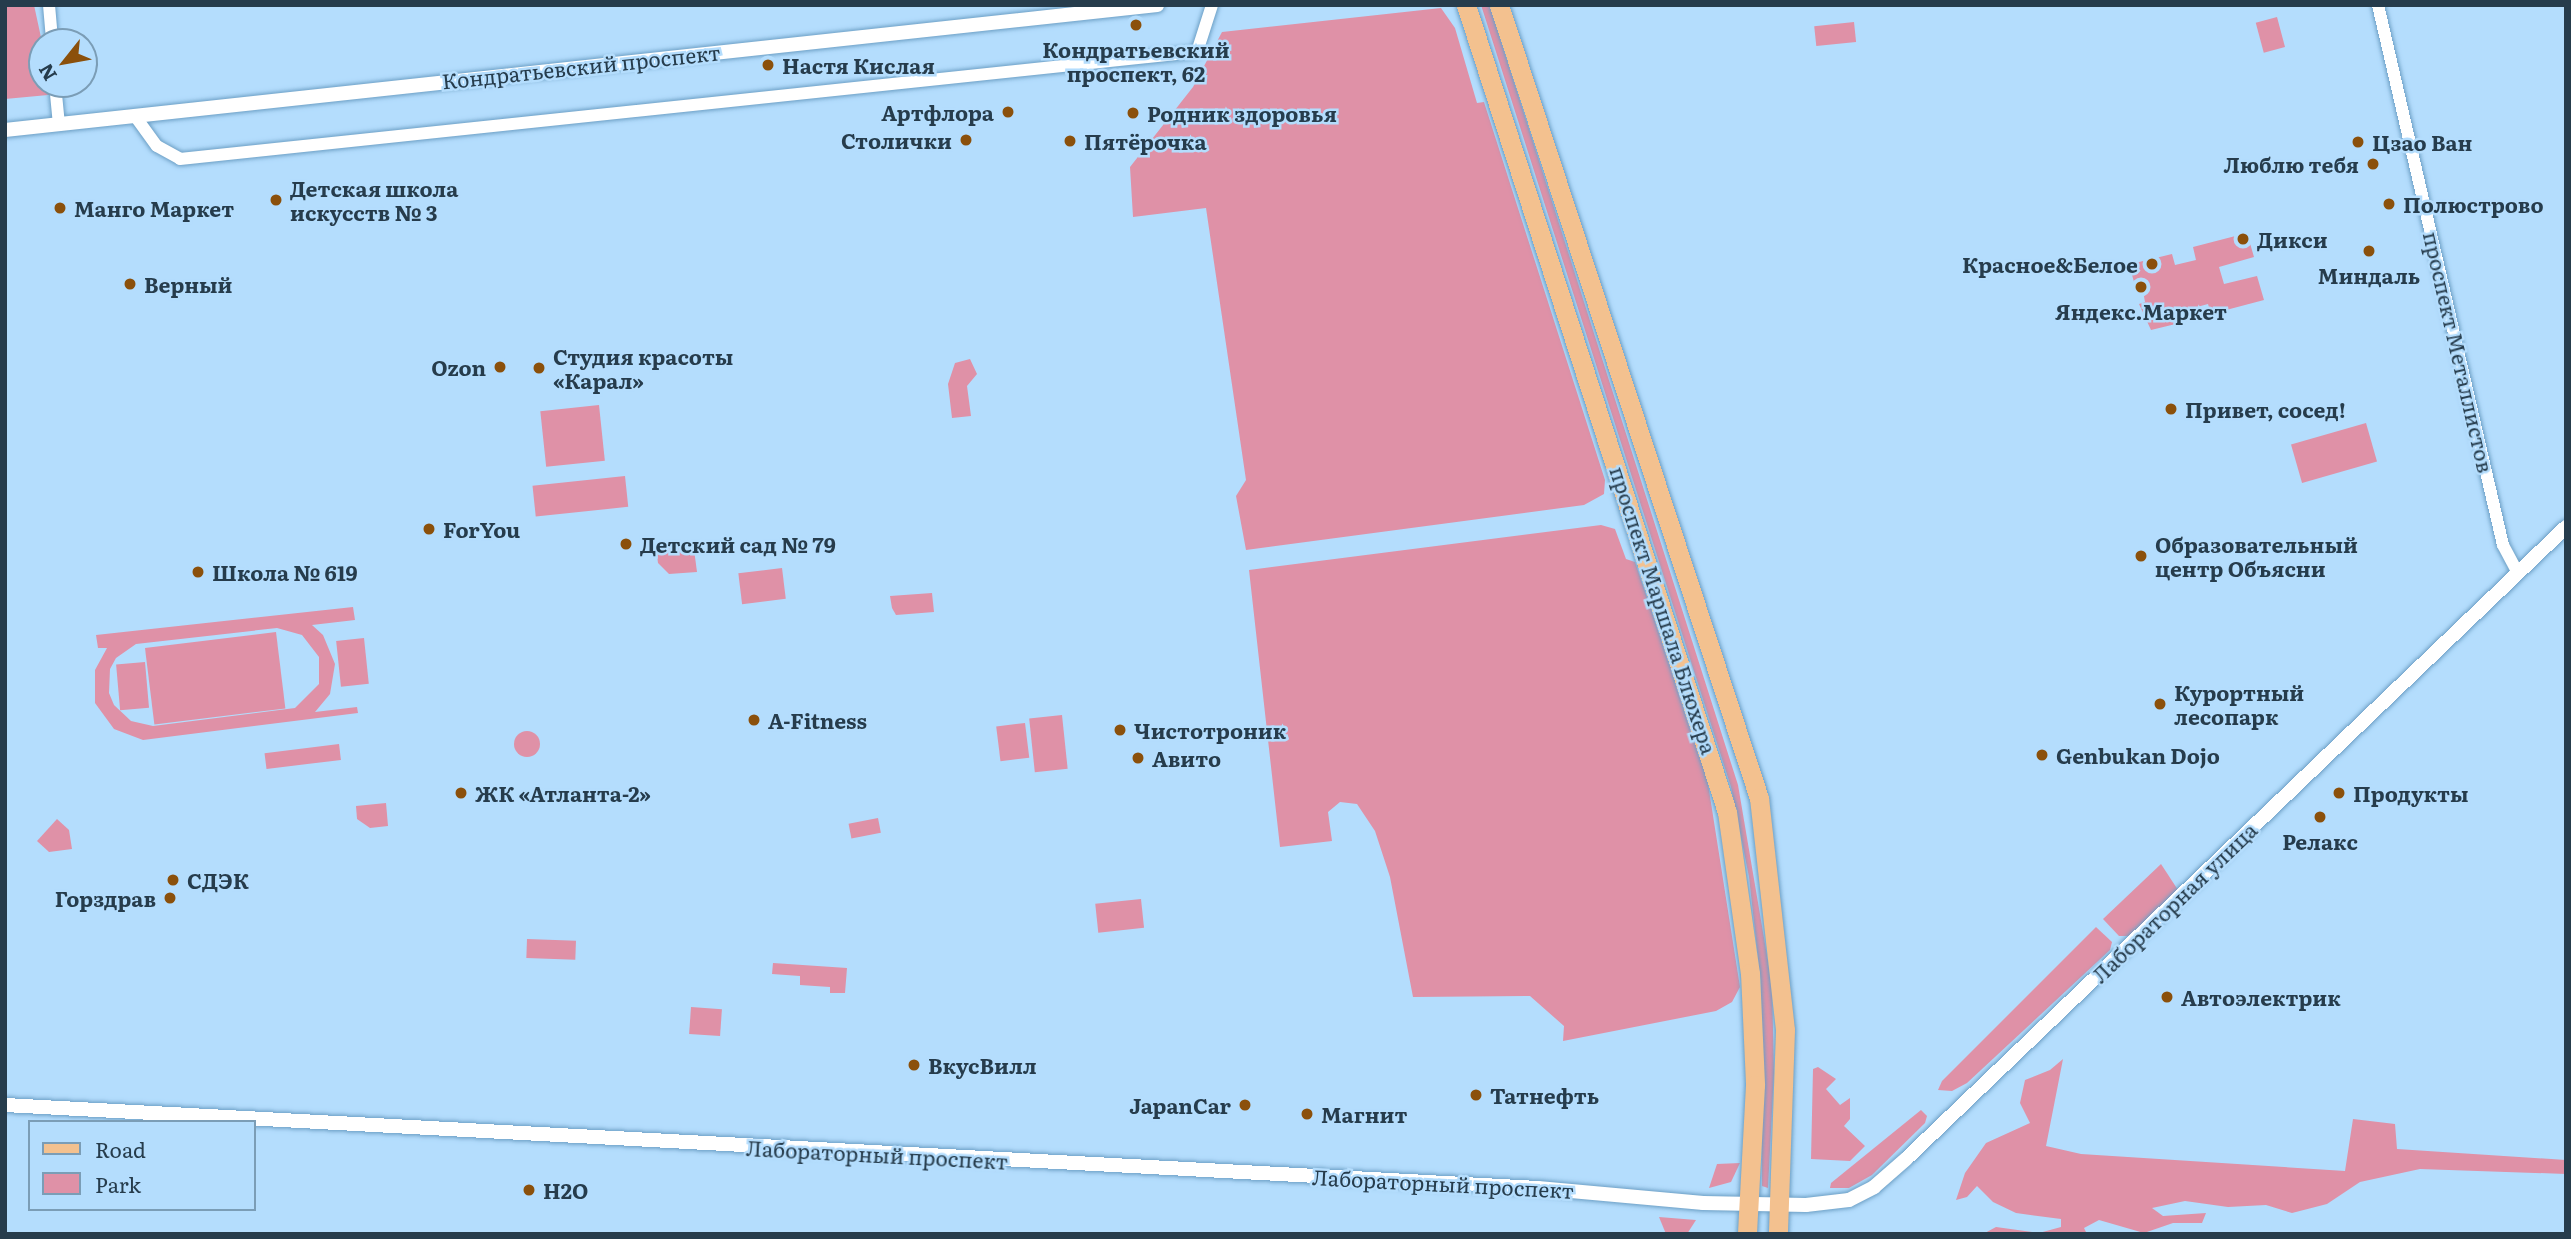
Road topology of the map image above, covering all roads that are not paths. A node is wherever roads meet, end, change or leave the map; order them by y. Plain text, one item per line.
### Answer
1 (49, 5) edge
2 (1157, 5) edge
3 (1212, 5) edge
4 (1466, 5) edge
5 (1499, 5) edge
6 (2378, 5) edge
7 (1114, 8) edge
8 (51, 28) edge
9 (56, 98) edge
10 (135, 116) junction
11 (59, 125) junction
12 (5, 130) edge
13 (2566, 527) edge
14 (2518, 573) junction
15 (5, 1105) edge
16 (1749, 1203) junction
17 (1779, 1204) junction
18 (1747, 1234) edge
19 (1778, 1234) edge

1 - 8 street
2 - 7 street, Кондратьевский проспект
3 - 10 street
4 - 16 main road, проспект Маршала Блюхера
5 - 17 main road, проспект Маршала Блюхера
6 - 14 street, проспект Металлистов
7 - 10 street, Кондратьевский проспект
9 - 11 street
10 - 11 street, Кондратьевский проспект
11 - 12 street, Кондратьевский проспект
13 - 14 street, Лабораторная улица
14 - 17 street, Лабораторная улица
15 - 16 street, Лабораторный проспект
16 - 17 street, Лабораторная улица
16 - 18 main road, проспект Маршала Блюхера
17 - 19 main road, проспект Маршала Блюхера

